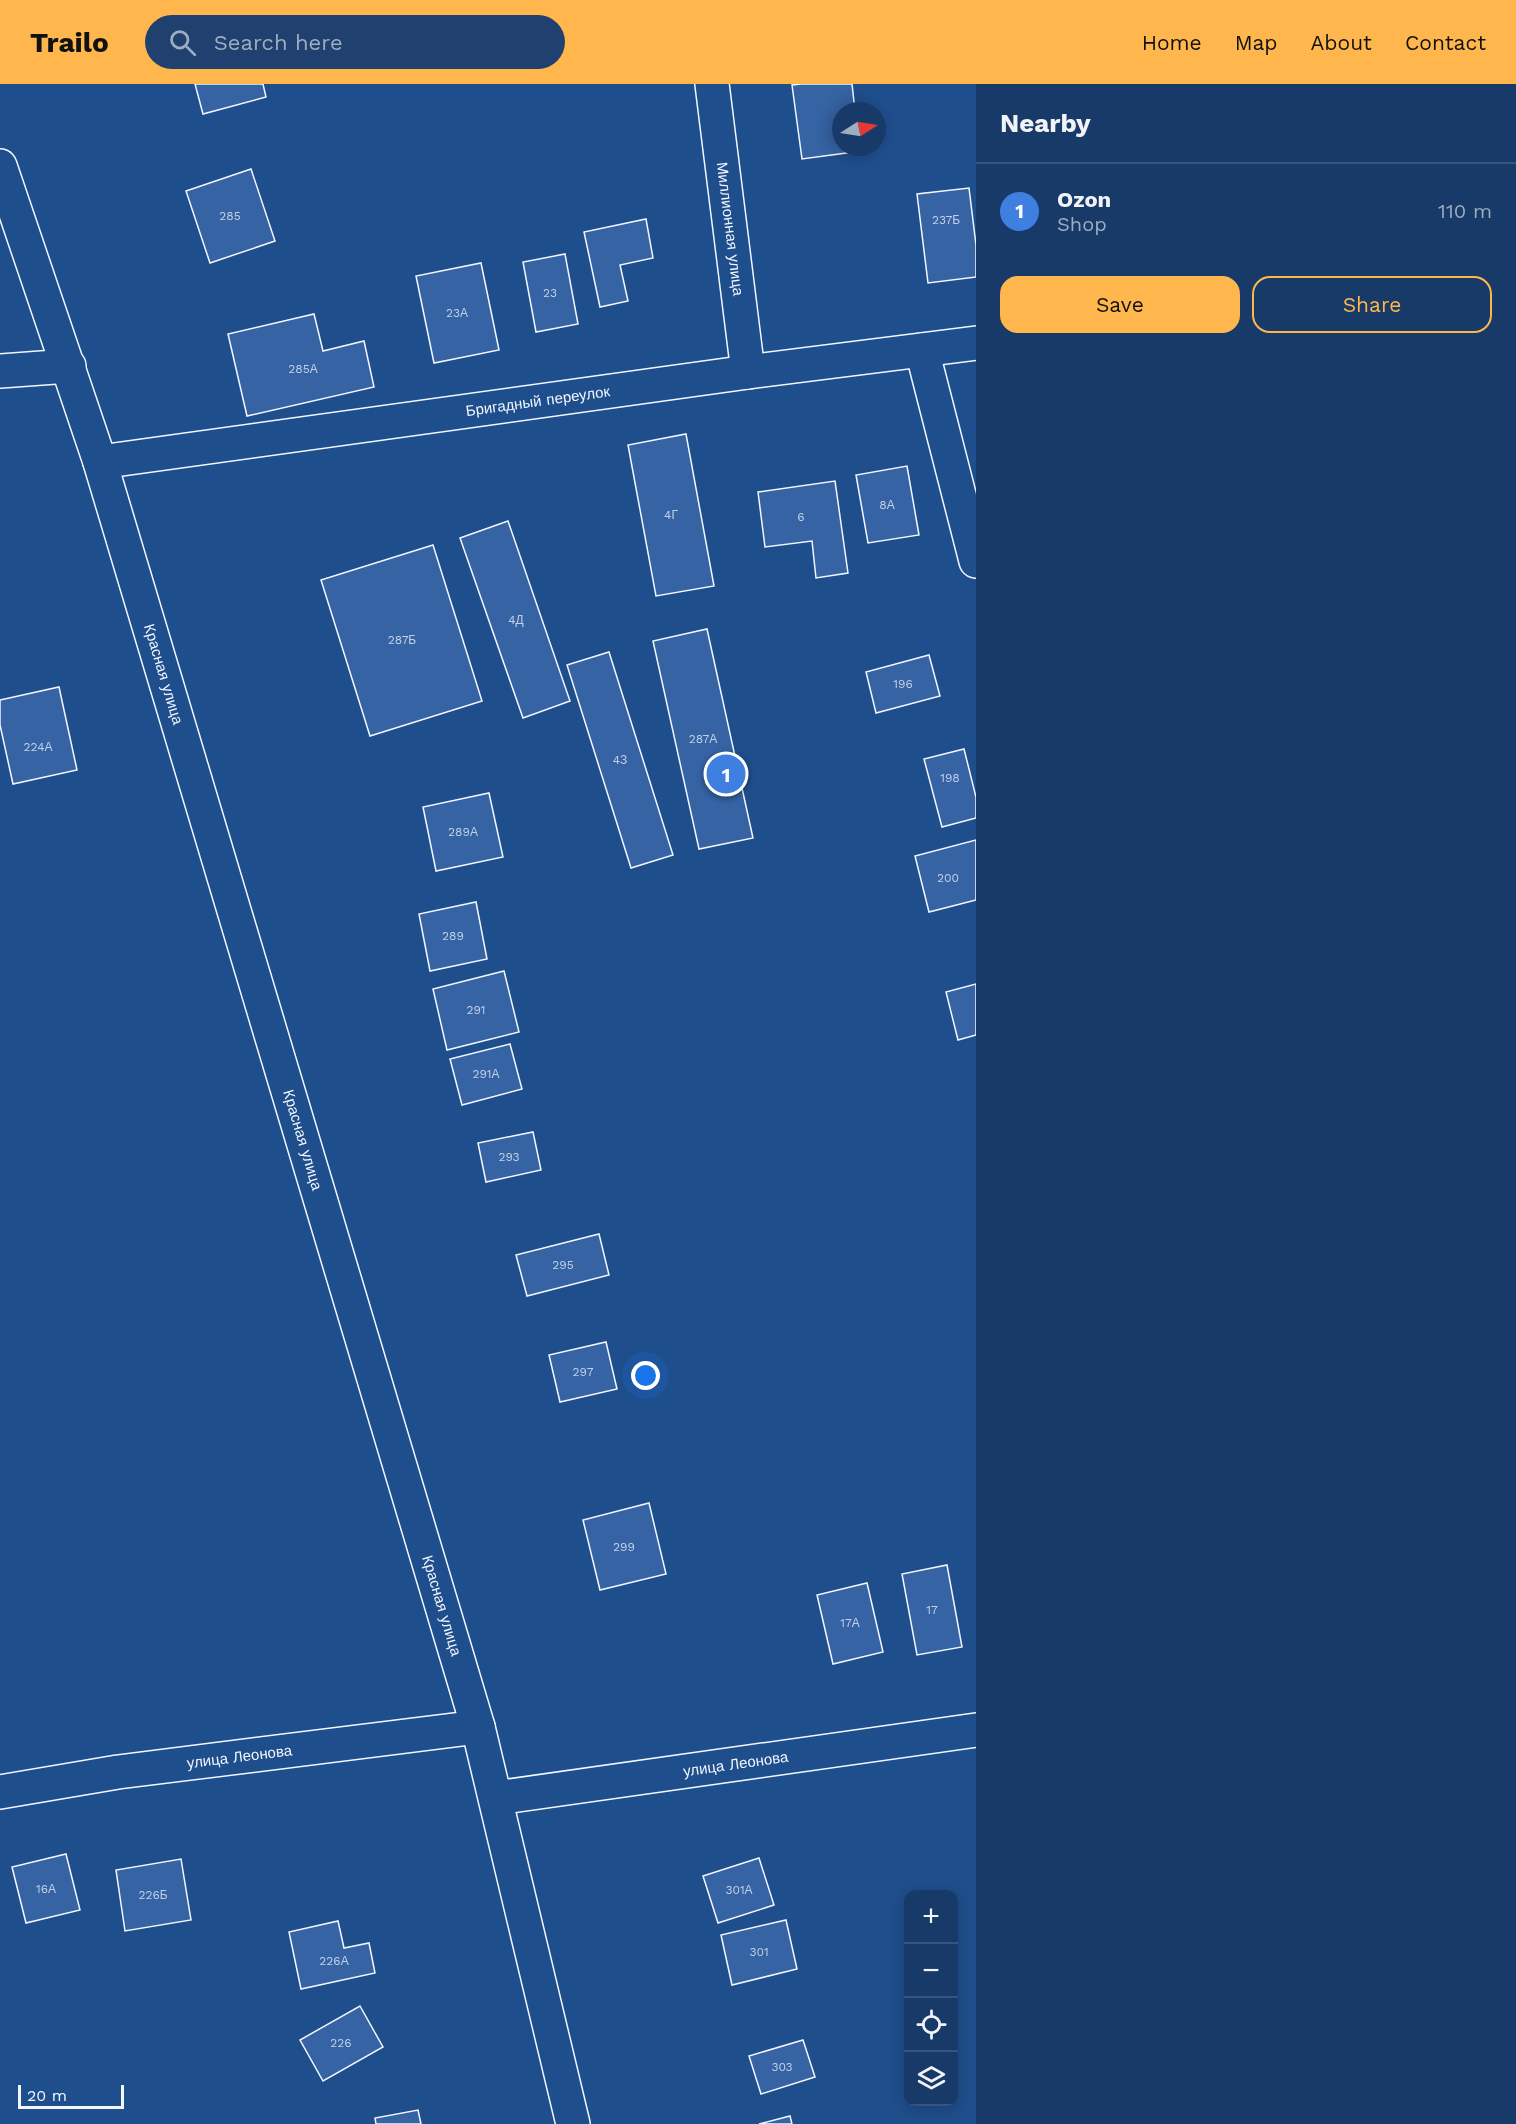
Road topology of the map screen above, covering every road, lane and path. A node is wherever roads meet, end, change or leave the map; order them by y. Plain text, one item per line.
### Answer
1 (712, 84) edge
2 (0, 166) edge
3 (976, 343) edge
4 (922, 350) junction
5 (69, 366) junction
6 (0, 371) edge
7 (748, 372) junction
8 (100, 462) junction
9 (976, 561) edge
10 (477, 1727) junction
11 (976, 1730) edge
12 (0, 1792) edge
13 (496, 1798) junction
14 (573, 2124) edge

1 - 7 street, Миллионная улица
2 - 5 street, Красная улица
3 - 4 street, Бригадный переулок
4 - 7 street, Бригадный переулок
4 - 9 street
5 - 6 street
5 - 8 street, Красная улица
7 - 8 street, Бригадный переулок
8 - 10 street, Красная улица
10 - 12 street, улица Леонова
10 - 13 street, Красная улица
11 - 13 street, улица Леонова
13 - 14 street, Красная улица

